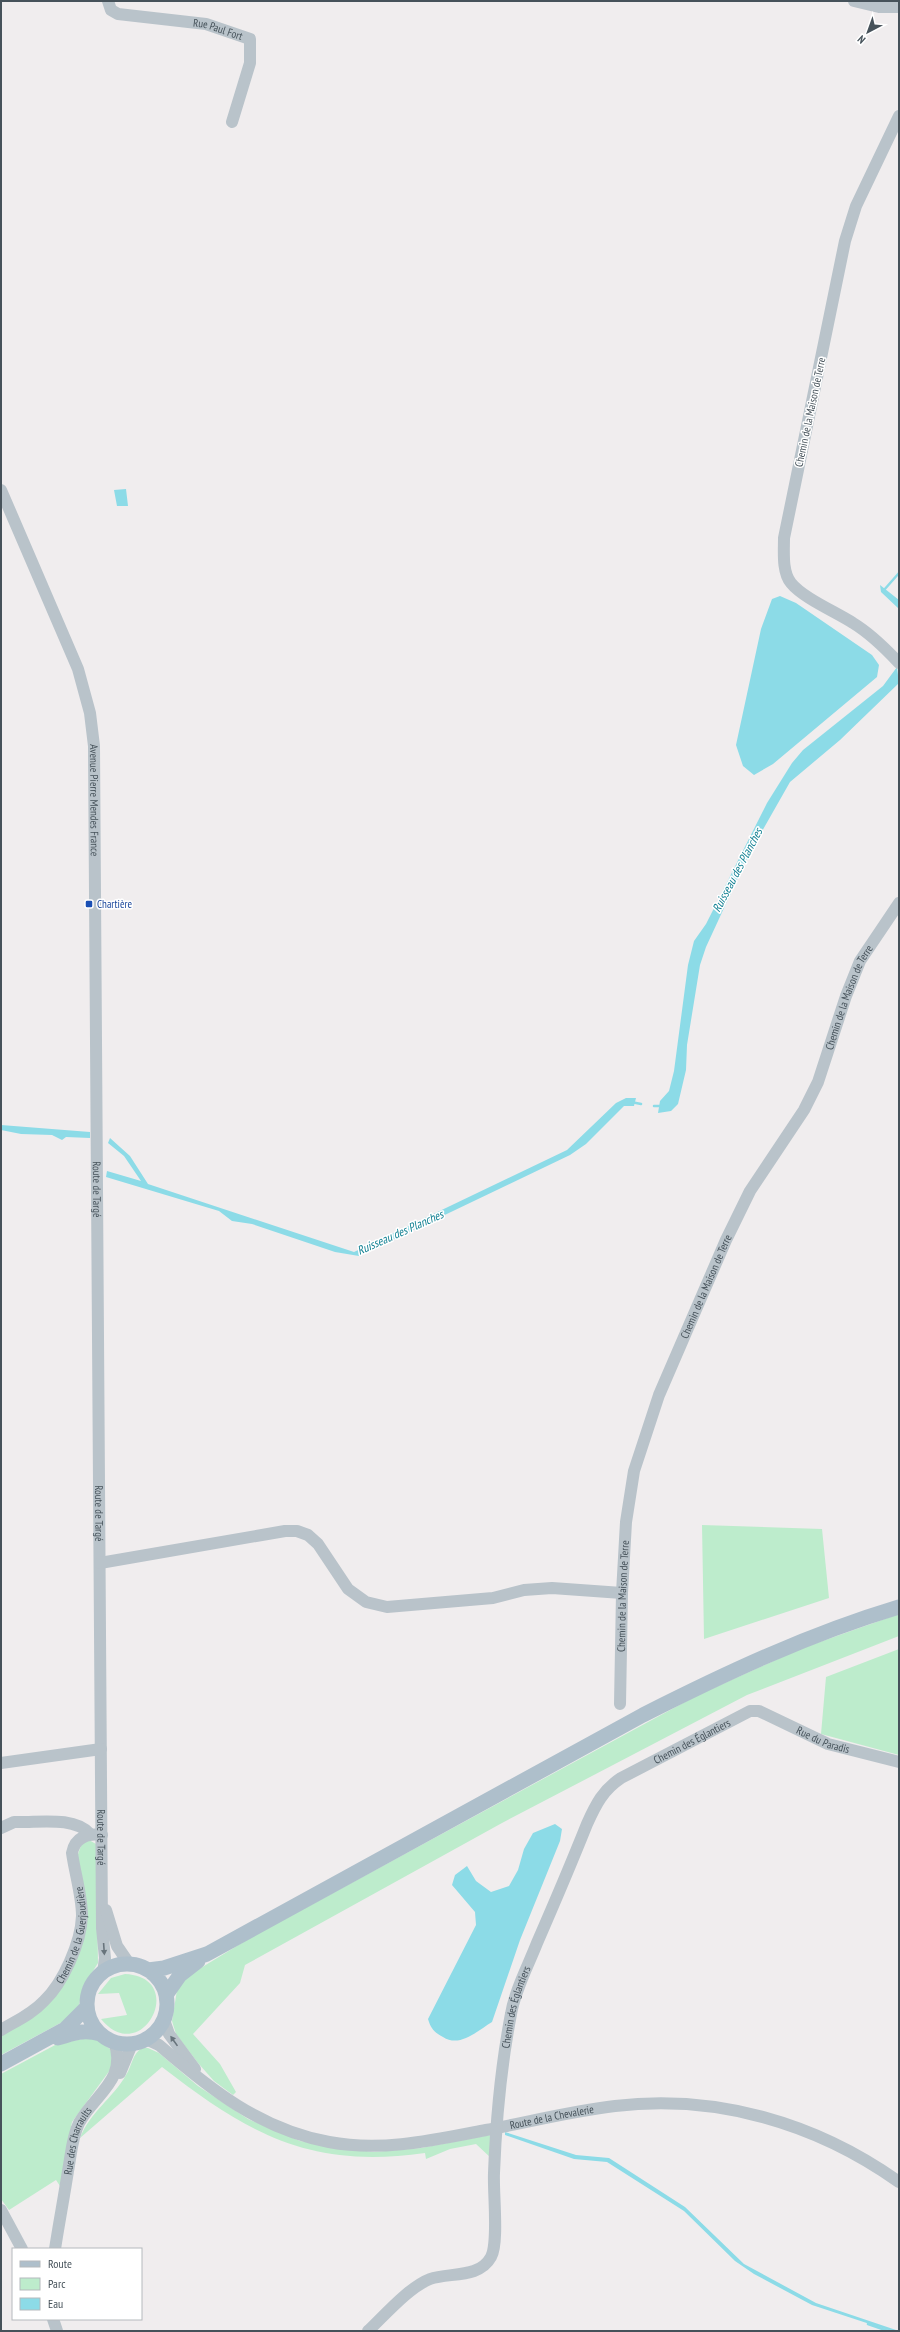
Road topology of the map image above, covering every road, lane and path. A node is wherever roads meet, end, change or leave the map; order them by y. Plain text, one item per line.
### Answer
1 (108, 1) edge
2 (854, 1) edge
3 (899, 7) edge
4 (899, 116) edge
5 (232, 122) dead end
6 (1, 490) edge
7 (899, 663) edge
8 (899, 903) edge
9 (98, 1129) joint
10 (100, 1563) junction
11 (622, 1593) junction
12 (899, 1607) edge
13 (620, 1704) dead end
14 (750, 1711) joint
15 (101, 1749) junction
16 (899, 1762) edge
17 (1, 1763) edge
18 (1, 1828) edge
19 (90, 1834) junction
20 (102, 1835) junction
21 (103, 1897) junction
22 (207, 1954) junction
23 (130, 1965) junction
24 (148, 1970) junction
25 (103, 1973) junction
26 (166, 1995) junction
27 (87, 2007) junction
28 (164, 2020) junction
29 (1, 2030) edge
30 (100, 2034) junction
31 (114, 2042) junction
32 (139, 2042) junction
33 (29, 2049) junction
34 (1, 2064) edge
35 (205, 2082) junction
36 (109, 2086) junction
37 (498, 2128) junction
38 (899, 2182) edge
39 (1, 2210) edge
40 (21, 2248) edge
41 (55, 2248) edge
42 (53, 2320) edge
43 (57, 2331) edge
44 (368, 2331) edge

1 - 5 street, Rue Paul Fort
2 - 3 street
4 - 7 street, Chemin de la Maison de Terre
6 - 9 street, Avenue Pierre Mendes France
8 - 11 street, Chemin de la Maison de Terre
9 - 10 street, Route de Targé
10 - 11 street
10 - 15 street, Route de Targé
11 - 13 street, Chemin de la Maison de Terre
12 - 22 main road
14 - 16 street, Rue du Paradis
14 - 37 street, Chemin des Églantiers
15 - 17 street
15 - 20 street, Route de Targé
18 - 19 street
19 - 20 street
19 - 29 street, Chemin de la Guerjaudière
20 - 21 street, Route de Targé
21 - 23 street, Route de Targé
21 -> 25 street, Route de Targé
22 - 24 main road
22 - 26 main road
23 - 24 main road
23 - 25 main road
24 - 26 main road
25 - 27 main road
26 - 28 main road
27 - 30 main road
27 - 33 main road
28 - 32 main road
35 -> 28 street, Route de la Chevalerie
30 - 31 main road
30 - 33 main road
31 - 32 main road
31 - 36 street, Rue des Charraults
32 - 35 street, Route de la Chevalerie
32 - 36 street
33 - 34 main road
35 - 37 street, Route de la Chevalerie
36 - 41 street, Rue des Charraults
37 - 38 street, Route de la Chevalerie
37 - 44 street, Chemin des Églantiers
39 - 40 street
42 - 43 street

